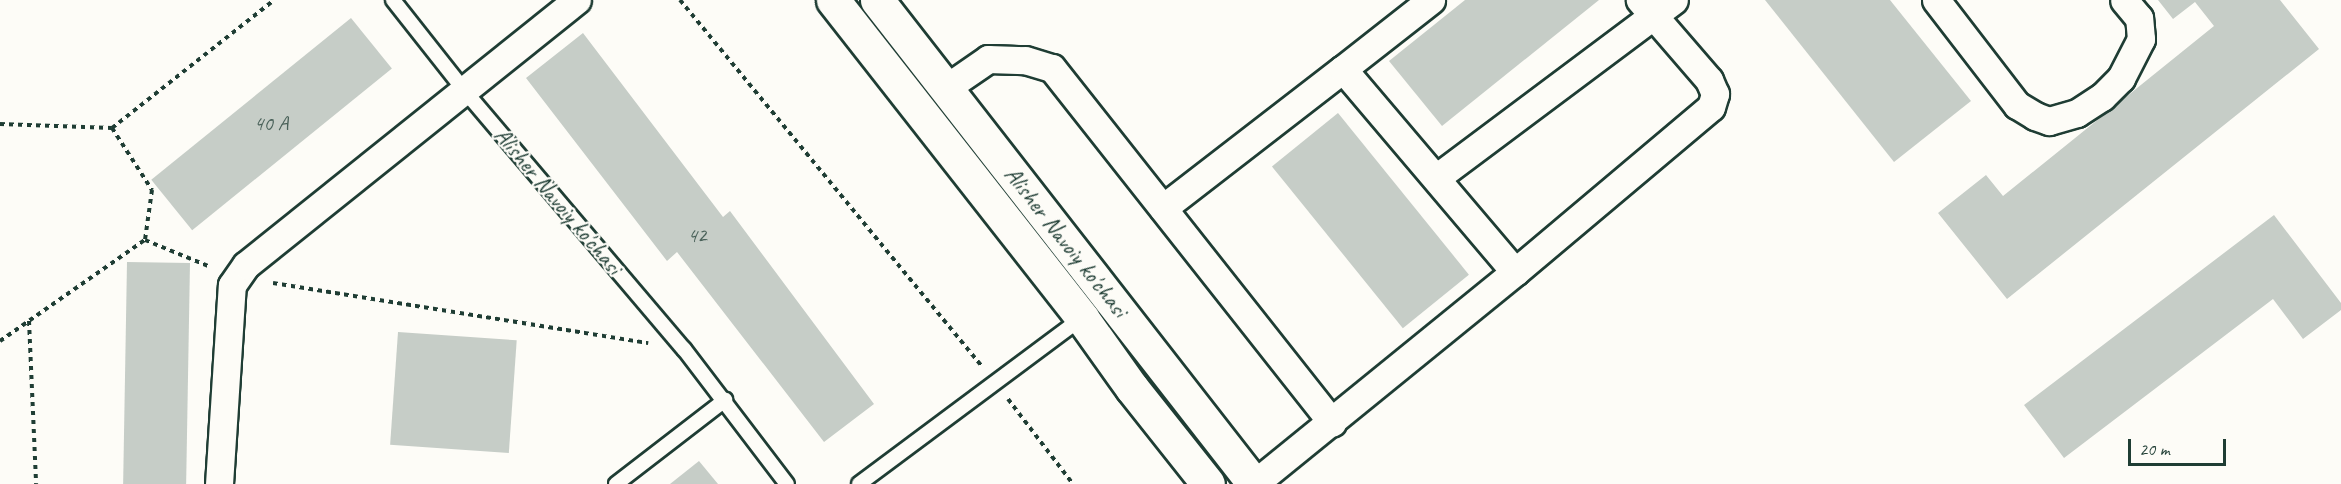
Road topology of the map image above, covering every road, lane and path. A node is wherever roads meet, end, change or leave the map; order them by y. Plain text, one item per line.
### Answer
1 (274, 0) edge
2 (393, 0) edge
3 (577, 0) edge
4 (680, 0) edge
5 (833, 0) edge
6 (878, 0) edge
7 (1431, 0) edge
8 (1936, 0) edge
9 (2124, 0) edge
10 (1656, 5) edge
11 (1343, 69) junction
12 (946, 88) junction
13 (464, 90) junction
14 (0, 124) edge
15 (112, 128) junction
16 (1436, 178) junction
17 (1163, 208) junction
18 (145, 240) junction
19 (1515, 272) junction
20 (238, 277) junction
21 (1095, 307) junction
22 (29, 321) junction
23 (0, 341) edge
24 (684, 349) junction
25 (994, 382) junction
26 (725, 400) junction
27 (1332, 423) junction
28 (36, 484) edge
29 (219, 484) edge
30 (616, 484) edge
31 (787, 484) edge
32 (859, 484) edge
33 (1073, 484) edge
34 (1208, 484) edge
35 (1254, 484) edge

1 - 15 path
2 - 13 lane, Alisher Navoiy ko'chasi
3 - 13 street
4 - 25 path
5 - 21 main road, Alisher Navoiy ko'chasi
6 - 12 main road, Alisher Navoiy ko'chasi
7 - 11 street
8 - 9 street
10 - 16 street
10 - 19 street
11 - 16 street
11 - 17 street
12 - 17 street
12 - 21 main road, Alisher Navoiy ko'chasi
13 - 20 street
13 - 24 lane, Alisher Navoiy ko'chasi
14 - 15 path
15 - 18 path
16 - 19 street
17 - 27 street
18 - 20 path
18 - 22 path
19 - 27 street
20 - 24 path
20 - 29 street
21 - 25 lane
21 - 34 main road, Alisher Navoiy ko'chasi
21 - 35 main road, Alisher Navoiy ko'chasi
22 - 23 path
22 - 28 path
24 - 26 lane, Alisher Navoiy ko'chasi
25 - 32 lane
25 - 33 path
26 - 30 lane
26 - 31 lane, Alisher Navoiy ko'chasi
27 - 35 street

